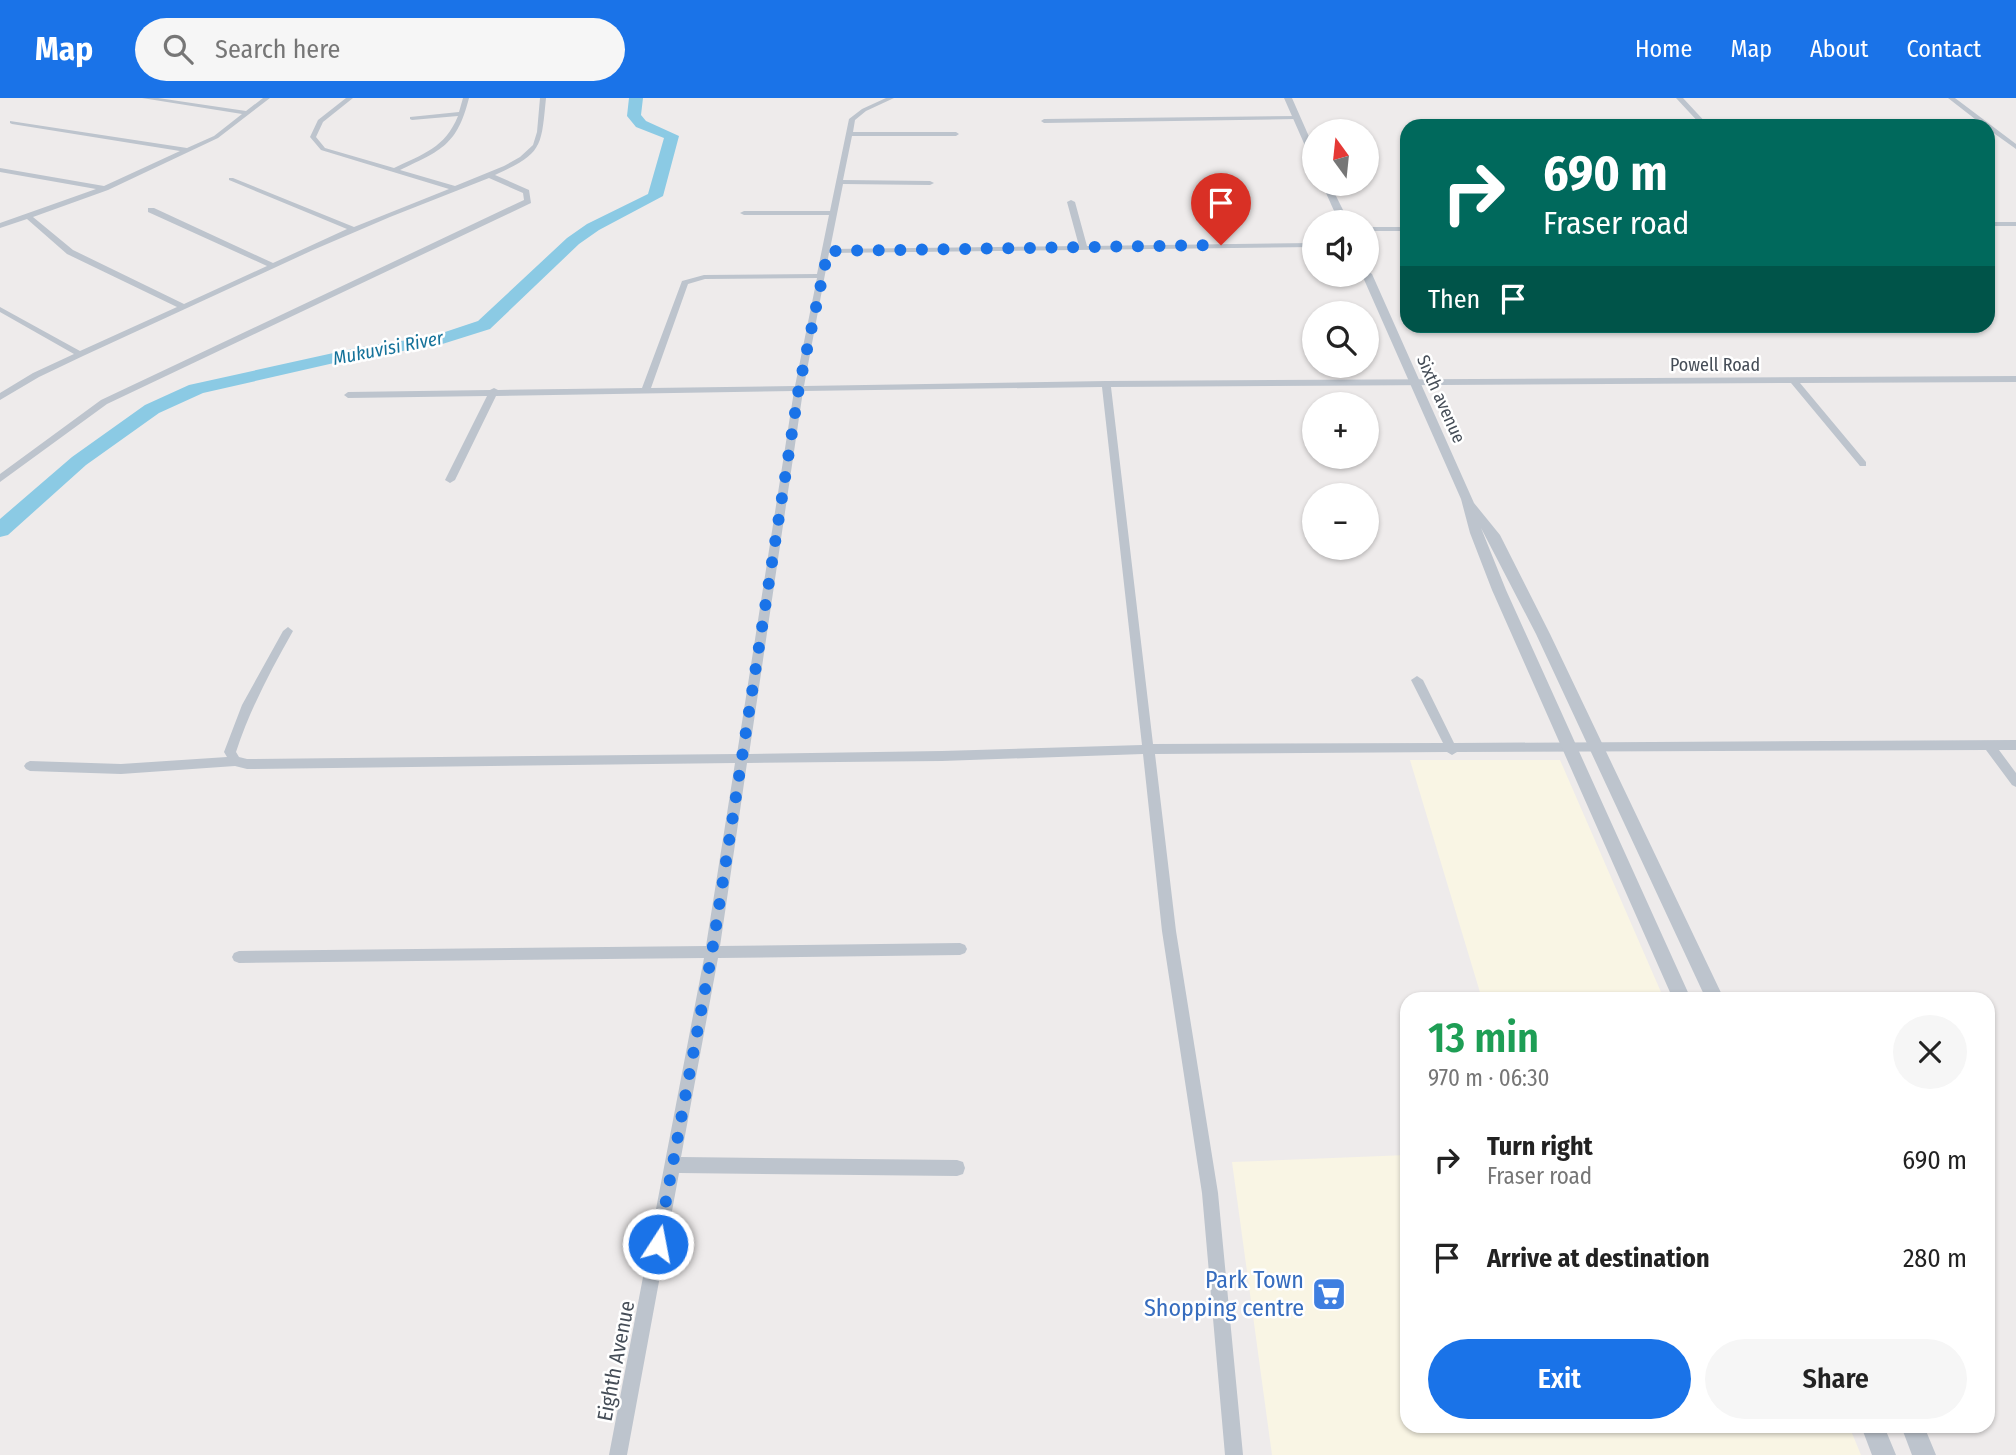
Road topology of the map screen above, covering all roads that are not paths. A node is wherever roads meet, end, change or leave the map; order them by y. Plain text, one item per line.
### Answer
1 (145, 98) edge
2 (267, 98) edge
3 (350, 98) edge
4 (466, 98) edge
5 (543, 98) edge
6 (891, 98) edge
7 (1288, 98) edge
8 (1679, 98) edge
9 (1951, 98) edge
10 (248, 113) junction
11 (462, 114) junction
12 (1296, 117) junction
13 (412, 118) dead end
14 (1699, 119) edge
15 (1979, 119) edge
16 (1044, 121) dead end
17 (12, 122) dead end
18 (1302, 130) edge
19 (1995, 130) edge
20 (849, 134) junction
21 (956, 134) dead end
22 (2016, 146) edge
23 (188, 150) junction
24 (0, 170) edge
25 (395, 170) junction
26 (489, 175) junction
27 (231, 178) dead end
28 (839, 182) junction
29 (930, 183) dead end
30 (105, 188) junction
31 (453, 188) junction
32 (1071, 202) dead end
33 (151, 211) dead end
34 (744, 213) dead end
35 (834, 213) junction
36 (29, 216) junction
37 (1995, 224) edge
38 (2016, 224) edge
39 (0, 226) edge
40 (1379, 229) edge
41 (1400, 229) edge
42 (355, 230) junction
43 (1302, 245) edge
44 (1083, 246) junction
45 (828, 251) junction
46 (274, 267) junction
47 (820, 276) junction
48 (1373, 287) edge
49 (184, 307) junction
50 (0, 309) edge
51 (80, 354) junction
52 (2016, 379) edge
53 (1793, 380) junction
54 (1415, 383) junction
55 (1106, 384) junction
56 (799, 387) junction
57 (646, 390) junction
58 (494, 391) junction
59 (348, 395) dead end
60 (0, 397) edge
61 (1863, 464) dead end
62 (0, 479) edge
63 (450, 480) dead end
64 (1467, 499) junction
65 (288, 631) dead end
66 (1417, 680) dead end
67 (1989, 745) junction
68 (2016, 745) edge
69 (1570, 748) junction
70 (1149, 749) junction
71 (1597, 749) junction
72 (1452, 750) junction
73 (740, 757) junction
74 (235, 761) junction
75 (30, 766) dead end
76 (2016, 782) edge
77 (960, 949) dead end
78 (712, 952) junction
79 (239, 957) dead end
80 (1679, 992) edge
81 (1712, 992) edge
82 (672, 1165) junction
83 (957, 1168) dead end
84 (1875, 1433) edge
85 (1915, 1433) edge
86 (618, 1455) edge
87 (1234, 1455) edge
88 (1884, 1455) edge
89 (1924, 1455) edge

1 - 10 street
2 - 10 street
3 - 25 street
4 - 11 street
5 - 26 street
6 - 20 street, Eighth Avenue
7 - 12 street
8 - 14 street
9 - 15 street
10 - 23 street
11 - 13 street
11 - 25 street
12 - 16 street
12 - 18 street
17 - 23 street
19 - 22 street
20 - 21 street
20 - 28 street, Eighth Avenue
23 - 30 street
24 - 30 street
25 - 31 street
26 - 31 street
26 - 62 street
27 - 42 street
28 - 29 street
28 - 35 street, Eighth Avenue
30 - 36 street
31 - 42 street
32 - 44 street
33 - 46 street
34 - 35 street
35 - 45 street, Eighth Avenue
36 - 39 street
36 - 49 street
37 - 38 street
40 - 41 street
42 - 46 street
43 - 44 street
44 - 45 street
45 - 47 street, Eighth Avenue
46 - 49 street
47 - 56 street, Eighth Avenue
47 - 57 street
48 - 54 street, Sixth avenue
49 - 51 street
50 - 51 street
51 - 60 street
52 - 53 street, Powell Road
53 - 54 street, Powell Road
53 - 61 street
54 - 55 street, Powell Road
54 - 64 street, Sixth avenue
55 - 56 street, Powell Road
55 - 70 street
56 - 57 street, Powell Road
56 - 73 street, Eighth Avenue
57 - 58 street, Powell Road
58 - 59 street, Powell Road
58 - 63 street
64 - 69 street
64 - 71 street
65 - 74 street
66 - 72 street
67 - 68 street
67 - 71 street
67 - 76 street
69 - 71 street
69 - 72 street
69 - 80 street
70 - 72 street
70 - 73 street
70 - 87 street
71 - 81 street
73 - 74 street
73 - 78 street, Eighth Avenue
74 - 75 street
77 - 78 street
78 - 79 street
78 - 82 street, Eighth Avenue
82 - 83 street
82 - 86 street, Eighth Avenue
84 - 88 street
85 - 89 street

